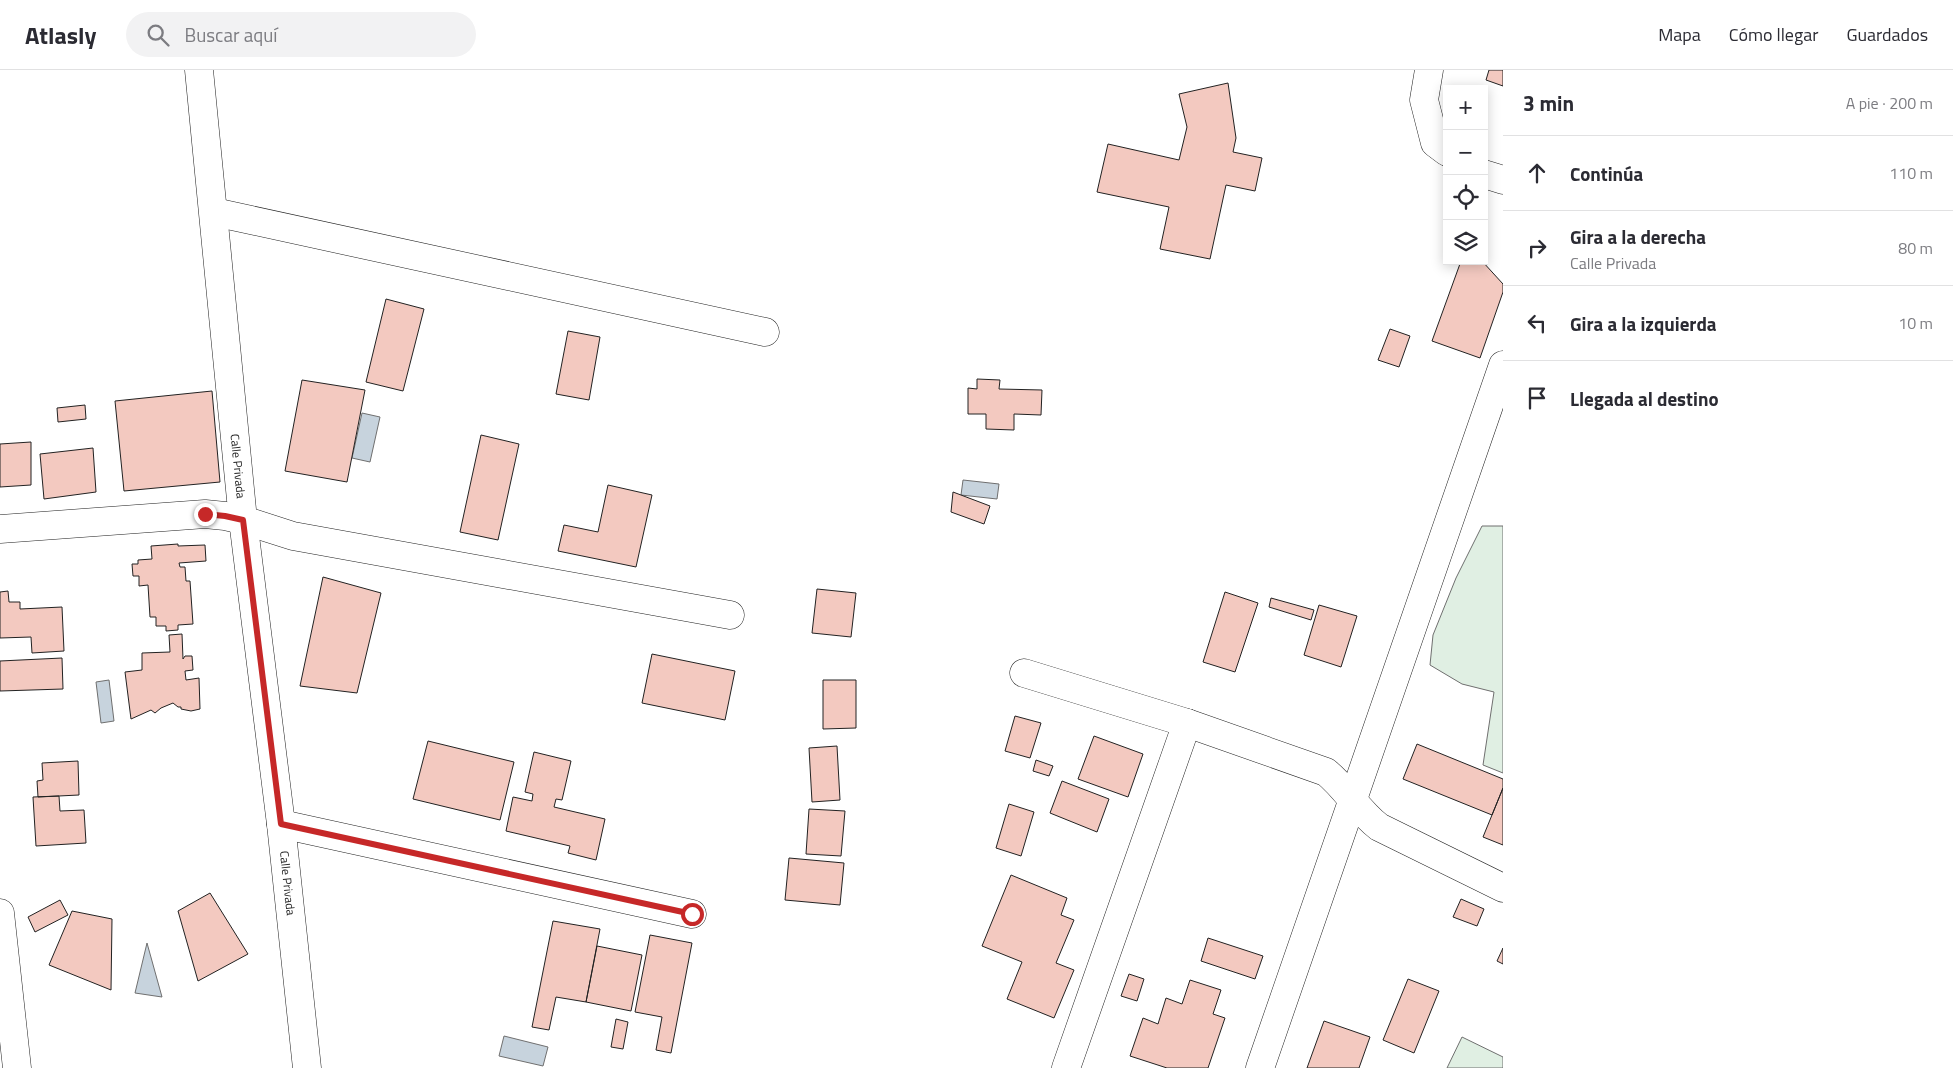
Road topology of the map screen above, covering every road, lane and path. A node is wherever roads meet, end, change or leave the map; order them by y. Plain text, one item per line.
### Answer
1 (199, 70) edge
2 (1429, 70) edge
3 (1443, 149) edge
4 (1487, 175) edge
5 (1503, 180) edge
6 (214, 212) junction
7 (765, 332) dead end
8 (1503, 366) edge
9 (243, 520) junction
10 (0, 529) edge
11 (730, 615) dead end
12 (1024, 672) dead end
13 (1187, 723) junction
14 (1353, 802) junction
15 (281, 824) junction
16 (1503, 888) edge
17 (0, 913) edge
18 (692, 914) dead end
19 (17, 1068) edge
20 (307, 1068) edge
21 (1066, 1068) edge
22 (1260, 1068) edge

1 - 6 street, Calle Privada
2 - 3 street
4 - 5 street
6 - 7 street
6 - 9 street, Calle Privada
8 - 14 street
9 - 10 street
9 - 11 street
9 - 15 street, Calle Privada
12 - 13 street
13 - 14 street
13 - 21 street
14 - 16 street
14 - 22 street
15 - 18 street
15 - 20 street, Calle Privada
17 - 19 street

